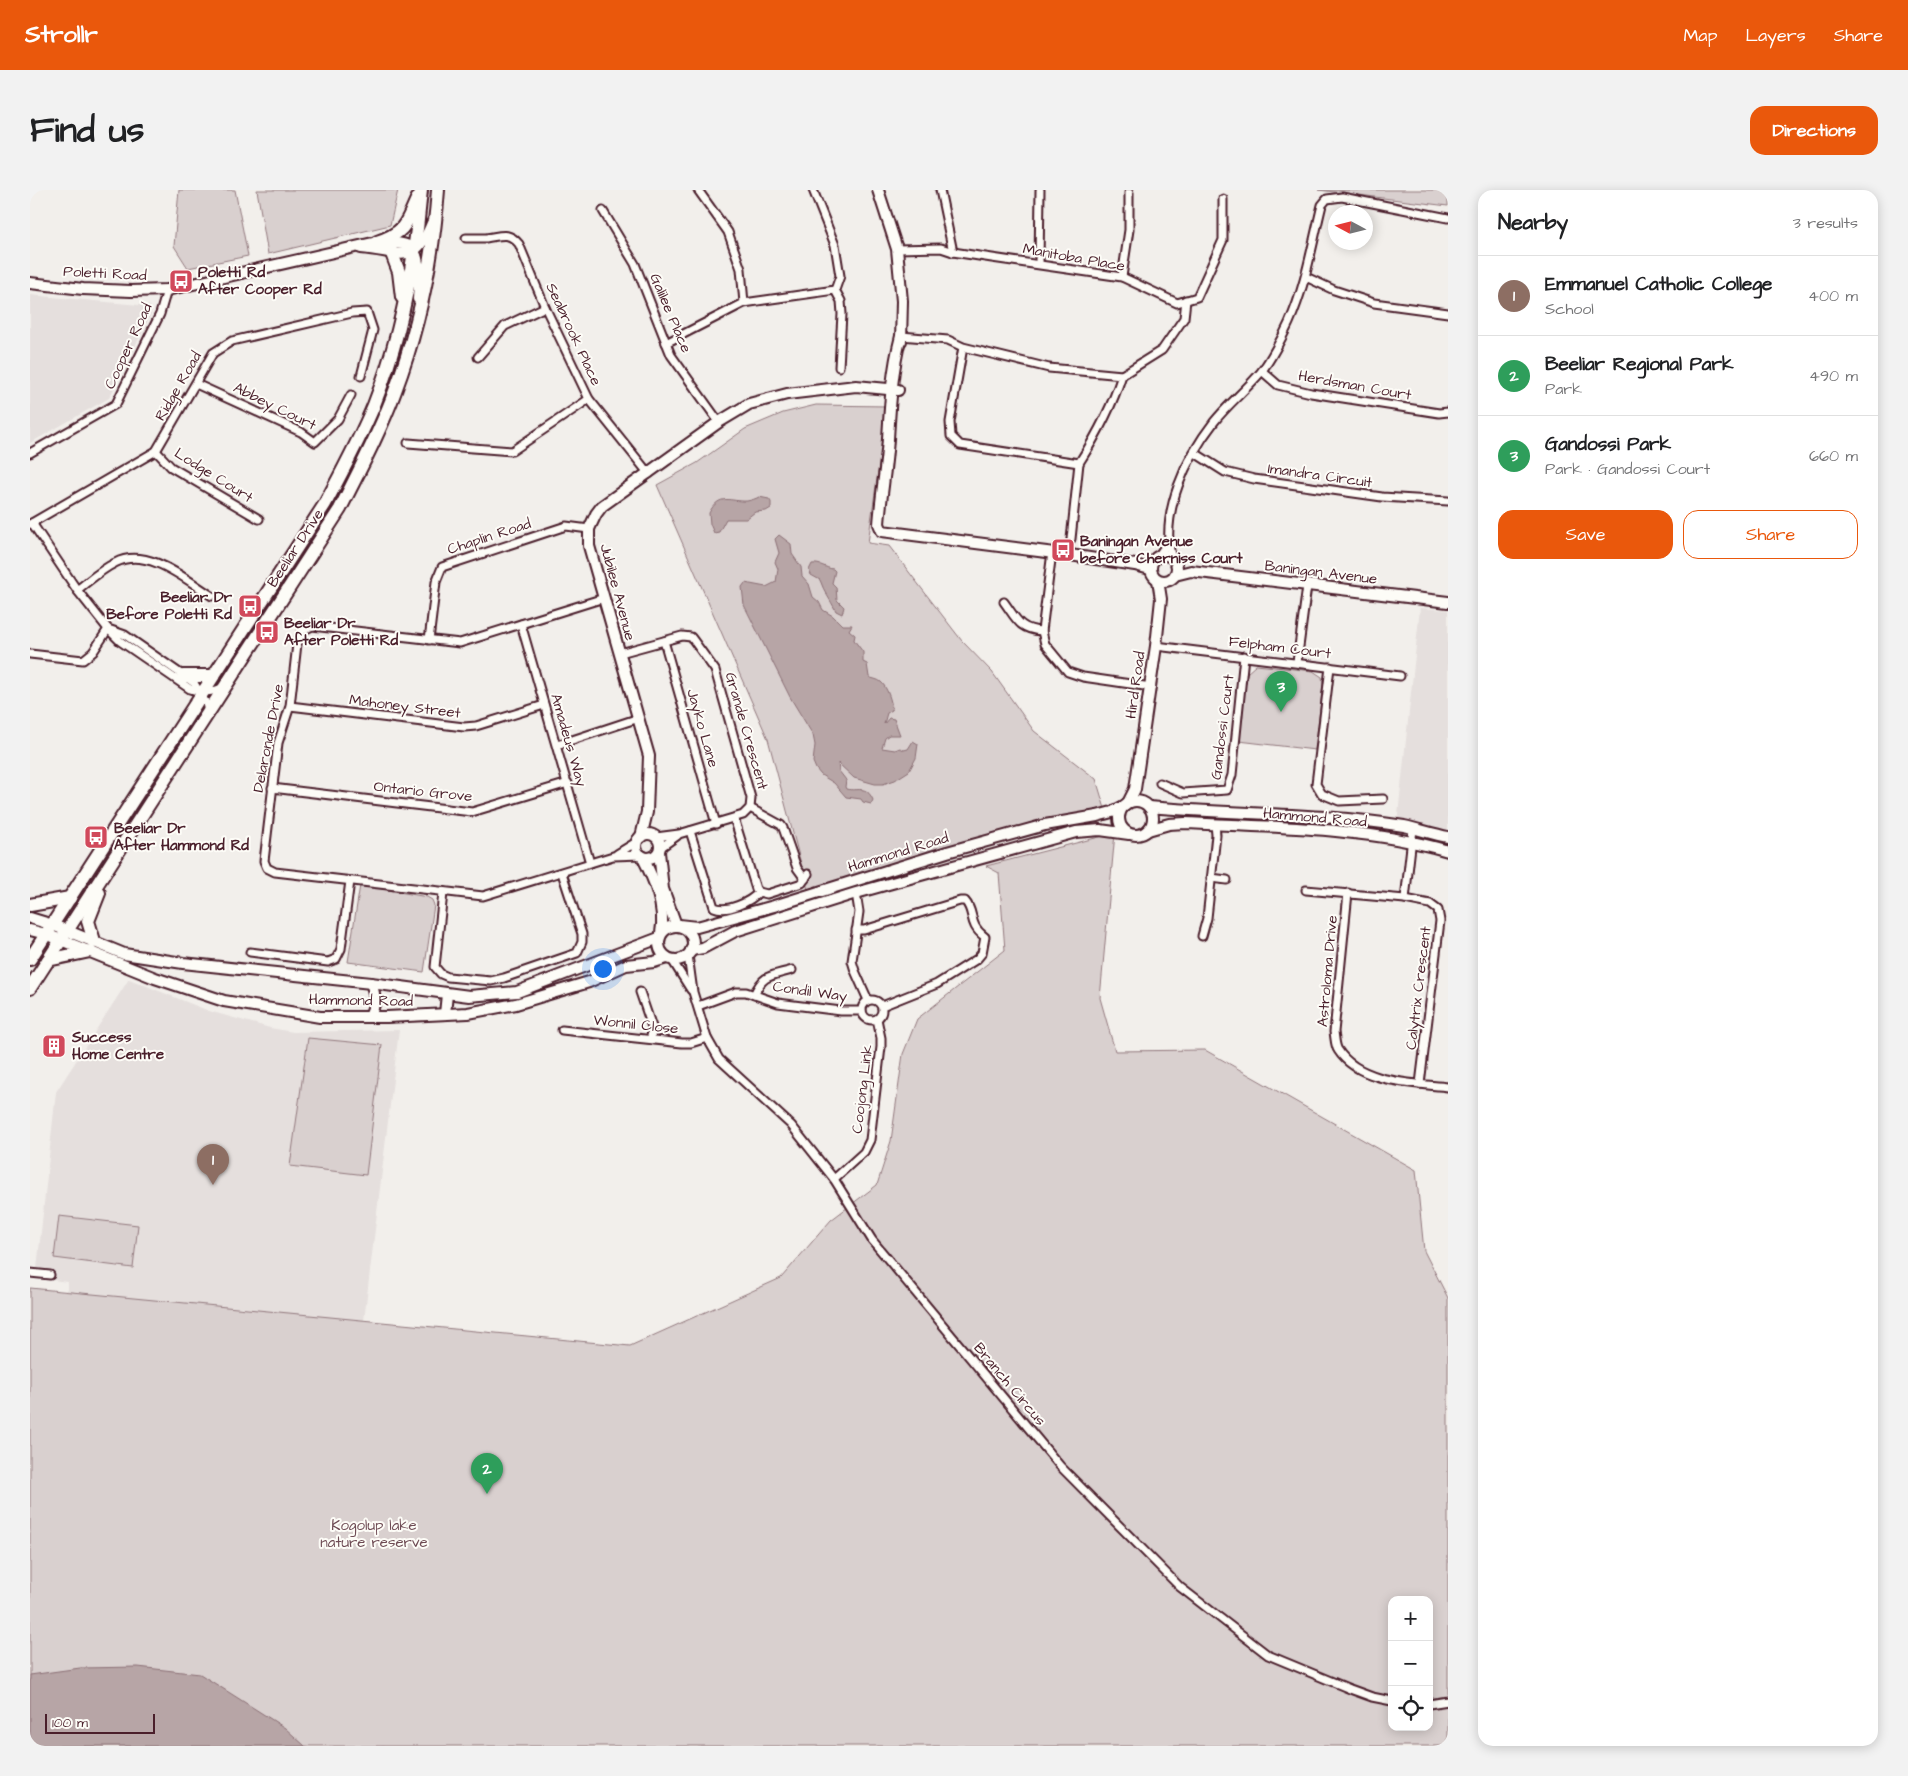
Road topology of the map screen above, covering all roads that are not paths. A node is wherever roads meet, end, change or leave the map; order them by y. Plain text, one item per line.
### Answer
1 (421, 190) edge
2 (438, 190) edge
3 (698, 190) edge
4 (813, 190) edge
5 (878, 190) edge
6 (940, 190) edge
7 (1040, 190) edge
8 (1129, 193) dead end
9 (1223, 199) dead end
10 (603, 211) dead end
11 (436, 214) junction
12 (1448, 218) edge
13 (466, 238) dead end
14 (377, 242) junction
15 (353, 247) junction
16 (898, 249) junction
17 (392, 252) junction
18 (414, 252) junction
19 (953, 252) junction
20 (1039, 264) junction
21 (1122, 277) junction
22 (1306, 277) junction
23 (30, 283) edge
24 (167, 290) junction
25 (835, 290) junction
26 (1186, 300) junction
27 (744, 303) junction
28 (545, 307) junction
29 (403, 312) junction
30 (1448, 313) edge
31 (417, 320) junction
32 (901, 336) junction
33 (666, 343) junction
34 (963, 347) junction
35 (478, 356) dead end
36 (839, 367) dead end
37 (1262, 371) junction
38 (1122, 375) junction
39 (361, 376) dead end
40 (196, 384) junction
41 (894, 393) junction
42 (351, 395) dead end
43 (589, 399) junction
44 (1448, 412) edge
45 (719, 422) junction
46 (408, 443) dead end
47 (156, 452) junction
48 (30, 453) edge
49 (1195, 453) junction
50 (1080, 463) junction
51 (649, 474) junction
52 (1448, 501) edge
53 (259, 519) dead end
54 (31, 523) edge
55 (589, 529) junction
56 (1071, 539) dead end
57 (1168, 542) junction
58 (1052, 552) junction
59 (1174, 560) junction
60 (1154, 562) junction
61 (1191, 571) junction
62 (1167, 579) junction
63 (1307, 586) junction
64 (77, 590) junction
65 (212, 596) dead end
66 (604, 598) junction
67 (1004, 602) dead end
68 (1448, 602) edge
69 (522, 624) junction
70 (108, 628) junction
71 (1042, 631) junction
72 (429, 640) junction
73 (664, 641) junction
74 (1156, 646) junction
75 (620, 653) junction
76 (30, 654) edge
77 (1244, 656) junction
78 (1297, 662) junction
79 (1330, 667) junction
80 (183, 676) junction
81 (212, 676) junction
82 (1400, 676) dead end
83 (225, 687) junction
84 (1150, 687) junction
85 (201, 693) junction
86 (544, 705) junction
87 (290, 706) junction
88 (208, 712) junction
89 (639, 718) junction
90 (557, 745) junction
91 (1138, 774) junction
92 (568, 783) junction
93 (1160, 783) dead end
94 (272, 788) junction
95 (1383, 799) dead end
96 (1127, 804) junction
97 (1147, 806) junction
98 (750, 808) junction
99 (647, 812) junction
100 (734, 818) junction
101 (716, 824) junction
102 (1214, 824) junction
103 (1413, 829) junction
104 (1148, 830) junction
105 (690, 832) junction
106 (679, 834) junction
107 (1129, 834) junction
108 (656, 837) junction
109 (1448, 838) edge
110 (639, 839) junction
111 (1412, 843) junction
112 (121, 848) junction
113 (659, 850) junction
114 (1448, 851) edge
115 (613, 856) junction
116 (642, 856) junction
117 (590, 863) junction
118 (562, 873) junction
119 (1211, 878) junction
120 (1228, 880) dead end
121 (350, 881) junction
122 (1306, 890) dead end
123 (443, 892) junction
124 (759, 892) junction
125 (856, 893) junction
126 (1348, 894) junction
127 (70, 898) junction
128 (1405, 899) junction
129 (30, 905) edge
130 (30, 918) edge
131 (678, 925) junction
132 (50, 929) junction
133 (30, 930) edge
134 (856, 930) junction
135 (64, 935) junction
136 (660, 935) junction
137 (1202, 936) dead end
138 (92, 946) junction
139 (250, 952) dead end
140 (690, 952) junction
141 (30, 959) edge
142 (159, 959) junction
143 (670, 959) junction
144 (48, 960) junction
145 (792, 970) dead end
146 (155, 978) junction
147 (371, 983) junction
148 (30, 988) edge
149 (640, 992) dead end
150 (693, 992) junction
151 (447, 994) junction
152 (754, 995) junction
153 (868, 1000) junction
154 (698, 1006) junction
155 (882, 1006) junction
156 (862, 1011) junction
157 (445, 1014) junction
158 (369, 1017) junction
159 (877, 1019) junction
160 (562, 1030) dead end
161 (707, 1038) junction
162 (651, 1040) junction
163 (1420, 1084) junction
164 (1448, 1087) edge
165 (834, 1179) junction
166 (30, 1273) edge
167 (50, 1275) dead end
168 (1388, 1700) edge
169 (1448, 1701) edge
170 (1433, 1703) edge

1 - 14 highway
1 - 18 highway, Beeliar Drive
2 - 11 highway, Beeliar Drive
3 - 27 street
4 - 25 street
5 - 16 main road
6 - 19 street
7 - 20 street
8 - 21 street
9 - 26 street
10 - 33 street, Galilee Place
11 - 18 main road
11 - 31 highway, Beeliar Drive
12 - 22 street
13 - 28 street, Seabrook Place
14 - 15 main road, Poletti Road
14 - 18 main road, Poletti Road
15 - 17 main road, Poletti Road
15 - 24 main road, Poletti Road
16 - 19 street, Manitoba Place
16 - 32 main road
17 - 18 main road, Poletti Road
17 - 29 highway
18 - 29 highway, Beeliar Drive
18 - 31 main road
19 - 20 street, Manitoba Place
20 - 21 street, Manitoba Place
21 - 26 street, Manitoba Place
22 - 30 street
22 - 37 street
23 - 24 main road, Poletti Road
24 - 48 street, Cooper Road
25 - 27 street
25 - 36 street
26 - 38 street
27 - 33 street
28 - 35 street
28 - 43 street, Seabrook Place
29 - 81 highway, Beeliar Drive
31 - 83 highway, Beeliar Drive
32 - 34 street
32 - 41 main road
33 - 45 street, Galilee Place
34 - 38 street
34 - 50 street
37 - 44 street, Herdsman Court
37 - 49 street
38 - 50 street
39 - 40 street, Ridge Road
40 - 42 street, Abbey Court
40 - 47 street, Ridge Road
41 - 45 main road, Jubilee Avenue
41 - 58 main road
43 - 46 street
43 - 51 street, Seabrook Place
45 - 51 main road, Jubilee Avenue
47 - 53 street, Lodge Court
47 - 54 street, Ridge Road
49 - 52 street, Imandra Circuit
49 - 57 street
50 - 56 street
51 - 55 main road, Jubilee Avenue
54 - 64 street
55 - 66 main road, Jubilee Avenue
55 - 72 street, Chaplin Road
57 - 59 street
57 - 60 street
58 - 60 main road
58 - 71 street
59 - 60 main road
59 - 61 main road, Baningan Avenue
59 - 62 main road, Hird Road
60 - 62 main road
61 - 62 main road, Baningan Avenue
61 - 63 main road, Baningan Avenue
62 - 74 main road, Hird Road
63 - 68 main road, Baningan Avenue
63 - 78 street
64 - 65 street
64 - 70 street
66 - 69 street, Delaronde Drive
66 - 75 main road, Jubilee Avenue
67 - 71 street
69 - 72 street, Delaronde Drive
69 - 86 street, Amadeus Way
70 - 76 street
70 - 80 street
70 - 85 street
71 - 84 street
72 - 87 street, Delaronde Drive
73 - 75 street, Grande Crescent
73 - 98 street, Grande Crescent
73 - 101 street, Jayko Lane
74 - 77 street, Felpham Court
74 - 84 main road, Hird Road
75 - 89 main road, Jubilee Avenue
77 - 78 street, Felpham Court
77 - 93 street, Gandossi Court
78 - 79 street, Felpham Court
79 - 82 street, Felpham Court
79 - 95 street
80 - 81 highway
80 - 85 street
81 - 85 highway, Beeliar Drive
83 - 85 street
83 - 88 highway, Beeliar Drive
84 - 91 main road, Hird Road
85 - 88 street
85 - 127 highway, Beeliar Drive
86 - 87 street, Mahoney Street
86 - 90 street, Amadeus Way
87 - 94 street, Delaronde Drive
88 - 112 highway, Beeliar Drive
89 - 90 street
89 - 99 main road, Jubilee Avenue
90 - 92 street, Amadeus Way
91 - 96 main road, Hird Road
91 - 97 main road, Hird Road
92 - 94 street, Ontario Grove
92 - 117 street, Amadeus Way
94 - 121 street, Delaronde Drive
96 - 97 main road
96 - 107 main road
96 - 131 main road, Hammond Road
97 - 103 main road, Hammond Road
97 - 104 main road
98 - 100 street, Grande Crescent
98 - 124 street
99 - 108 main road, Jubilee Avenue
99 - 110 main road, Jubilee Avenue
100 - 101 street, Grande Crescent
100 - 124 street
101 - 105 street, Grande Crescent
102 - 104 main road, Hammond Road
102 - 111 main road, Hammond Road
102 - 119 street
103 - 109 main road, Hammond Road
103 - 111 street
104 - 107 main road
105 - 106 street, Grande Crescent
105 - 124 street
106 - 108 street, Grande Crescent
106 - 113 street, Grande Crescent
107 - 125 main road, Hammond Road
108 - 110 main road
108 - 113 main road
110 - 115 street, Delaronde Drive
110 - 116 main road
111 - 114 main road, Hammond Road
111 - 128 street
112 - 135 highway, Beeliar Drive
112 - 138 highway
113 - 116 main road
113 - 131 main road
115 - 116 street, Delaronde Drive
115 - 117 street, Delaronde Drive
116 - 136 main road
117 - 118 street, Delaronde Drive
118 - 123 street, Delaronde Drive
118 - 123 street
119 - 120 street
119 - 137 street
121 - 123 street, Delaronde Drive
121 - 139 street
122 - 126 street, Calytrix Crescent
125 - 134 street
125 - 140 main road, Hammond Road
126 - 128 street, Calytrix Crescent
126 - 163 street, Astroloma Drive
127 - 129 highway
127 - 132 highway, Beeliar Drive
128 - 163 street, Calytrix Crescent
130 - 132 main road, Hammond Road
131 - 136 main road
131 - 140 main road
132 - 133 main road, Hammond Road
132 - 135 main road, Hammond Road
132 - 141 highway, Beeliar Drive
134 - 153 street
134 - 155 street
135 - 138 main road, Hammond Road
135 - 144 highway, Beeliar Drive
136 - 143 main road
136 - 151 main road, Hammond Road
138 - 142 main road, Hammond Road
138 - 144 highway
138 - 146 main road, Hammond Road
140 - 143 main road
140 - 150 street, Branch Circus
142 - 146 main road
142 - 147 main road, Hammond Road
143 - 150 street, Branch Circus
143 - 157 main road, Hammond Road
144 - 148 highway, Beeliar Drive
145 - 152 street, Condil Way
146 - 158 main road, Hammond Road
147 - 151 main road, Hammond Road
147 - 158 main road
149 - 162 street
150 - 154 street, Branch Circus
151 - 157 main road
152 - 154 street, Condil Way
152 - 156 street, Condil Way
153 - 155 street
153 - 156 street
154 - 161 street, Branch Circus
155 - 159 street
156 - 159 street
157 - 158 main road, Hammond Road
159 - 165 street, Coojong Link
160 - 162 street, Wonnil Close
161 - 162 street, Wonnil Close
161 - 165 street, Branch Circus
163 - 164 street, Astroloma Drive
165 - 168 street, Branch Circus
166 - 167 street
169 - 170 street

